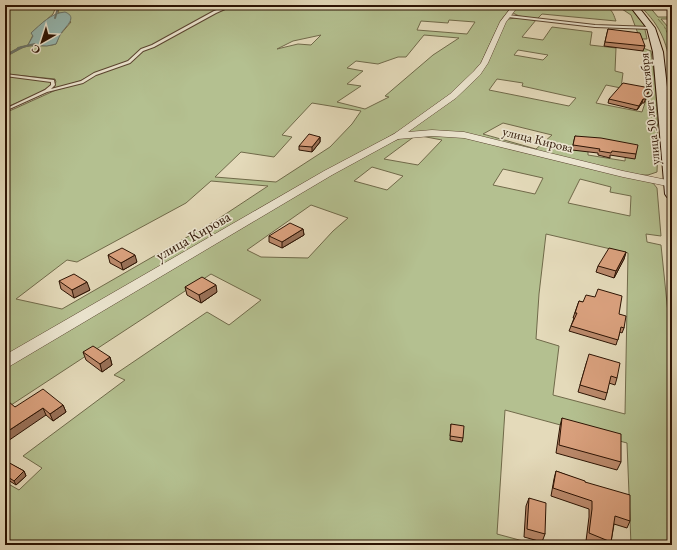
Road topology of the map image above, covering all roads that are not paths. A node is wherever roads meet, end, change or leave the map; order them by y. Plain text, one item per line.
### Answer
1 (233, 5) edge
2 (516, 5) edge
3 (632, 5) edge
4 (508, 16) junction
5 (651, 28) junction
6 (5, 75) edge
7 (46, 92) junction
8 (5, 110) edge
9 (396, 136) junction
10 (670, 141) edge
11 (671, 189) edge
12 (5, 362) edge

1 - 7 lane
2 - 4 street, улица Кирова
3 - 5 main road, улица 50 лет Октября
4 - 5 lane
4 - 9 street, улица Кирова
5 - 10 main road, улица 50 лет Октября
6 - 7 lane
7 - 8 lane
9 - 11 street, улица Кирова
9 - 12 street, улица Кирова
10 - 11 main road, улица 50 лет Октября

